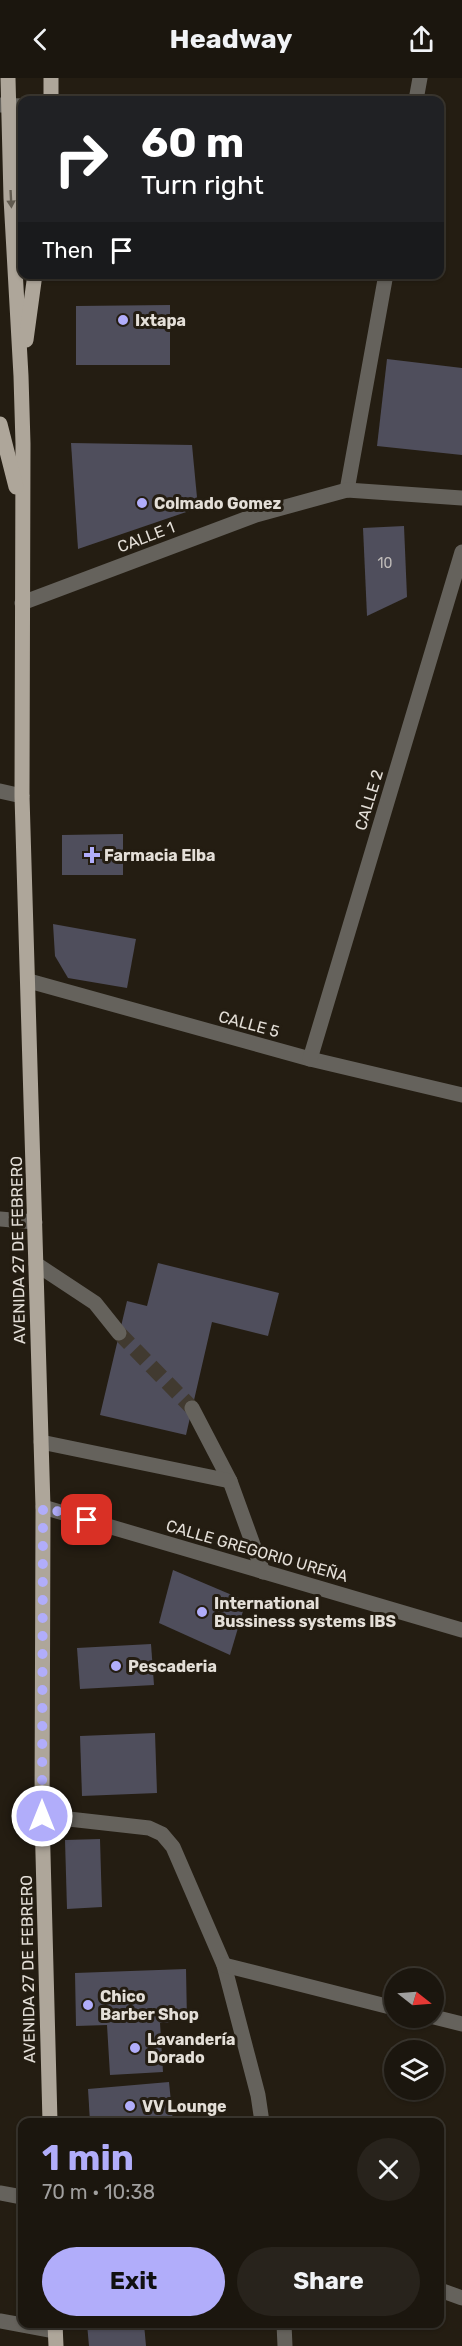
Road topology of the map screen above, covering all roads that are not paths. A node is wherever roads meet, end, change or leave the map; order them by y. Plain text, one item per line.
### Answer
1 (8, 78) edge
2 (51, 78) edge
3 (420, 78) edge
4 (51, 96) edge
5 (417, 96) edge
6 (10, 105) edge
7 (34, 279) edge
8 (385, 279) edge
9 (21, 376) junction
10 (0, 425) edge
11 (347, 490) junction
12 (462, 498) edge
13 (22, 508) junction
14 (462, 552) edge
15 (22, 603) junction
16 (0, 791) edge
17 (22, 796) junction
18 (29, 981) junction
19 (310, 1059) junction
20 (462, 1095) edge
21 (0, 1220) edge
22 (35, 1222) junction
23 (36, 1264) junction
24 (119, 1333) tunnel mouth
25 (192, 1408) tunnel mouth
26 (41, 1442) junction
27 (230, 1480) junction
28 (43, 1507) junction
29 (263, 1572) junction
30 (462, 1630) edge
31 (42, 1816) junction
32 (224, 1965) junction
33 (384, 2005) edge
34 (444, 2020) edge
35 (462, 2024) edge
36 (50, 2118) edge
37 (261, 2118) edge
38 (0, 2193) edge
39 (18, 2196) edge
40 (444, 2291) edge
41 (462, 2298) edge
42 (0, 2321) edge
43 (18, 2325) edge
44 (32, 2328) edge
45 (284, 2328) edge
46 (55, 2333) edge
47 (285, 2346) edge

1 - 6 main road, AVENIDA 27 DE FEBRERO
2 - 4 main road
3 - 5 street
6 -> 9 main road, AVENIDA 27 DE FEBRERO
7 - 9 main road, AVENIDA 27 DE FEBRERO
8 - 11 street
9 - 13 main road, AVENIDA 27 DE FEBRERO
10 - 13 main road
11 - 12 street, CALLE 1
11 - 15 street, CALLE 1
13 - 15 main road, AVENIDA 27 DE FEBRERO
14 - 19 street, CALLE 2
15 - 17 main road, AVENIDA 27 DE FEBRERO
16 - 17 street
17 - 18 main road, AVENIDA 27 DE FEBRERO
18 - 19 street, CALLE 5
18 - 22 main road, AVENIDA 27 DE FEBRERO
19 - 20 street, CALLE 5
21 - 22 street
22 - 23 main road, AVENIDA 27 DE FEBRERO
23 - 24 street
23 - 26 main road, AVENIDA 27 DE FEBRERO
25 - 27 street
26 - 27 street
26 - 28 main road, AVENIDA 27 DE FEBRERO
27 - 29 street
28 - 29 street, CALLE GREGORIO UREÑA
28 - 31 main road, AVENIDA 27 DE FEBRERO
29 - 30 street, CALLE GREGORIO UREÑA
31 - 32 street
31 - 36 main road, AVENIDA 27 DE FEBRERO
32 - 33 street
32 - 37 street
34 - 35 street
38 - 39 street
40 - 41 street
42 - 43 street
44 - 46 street
45 - 47 street

